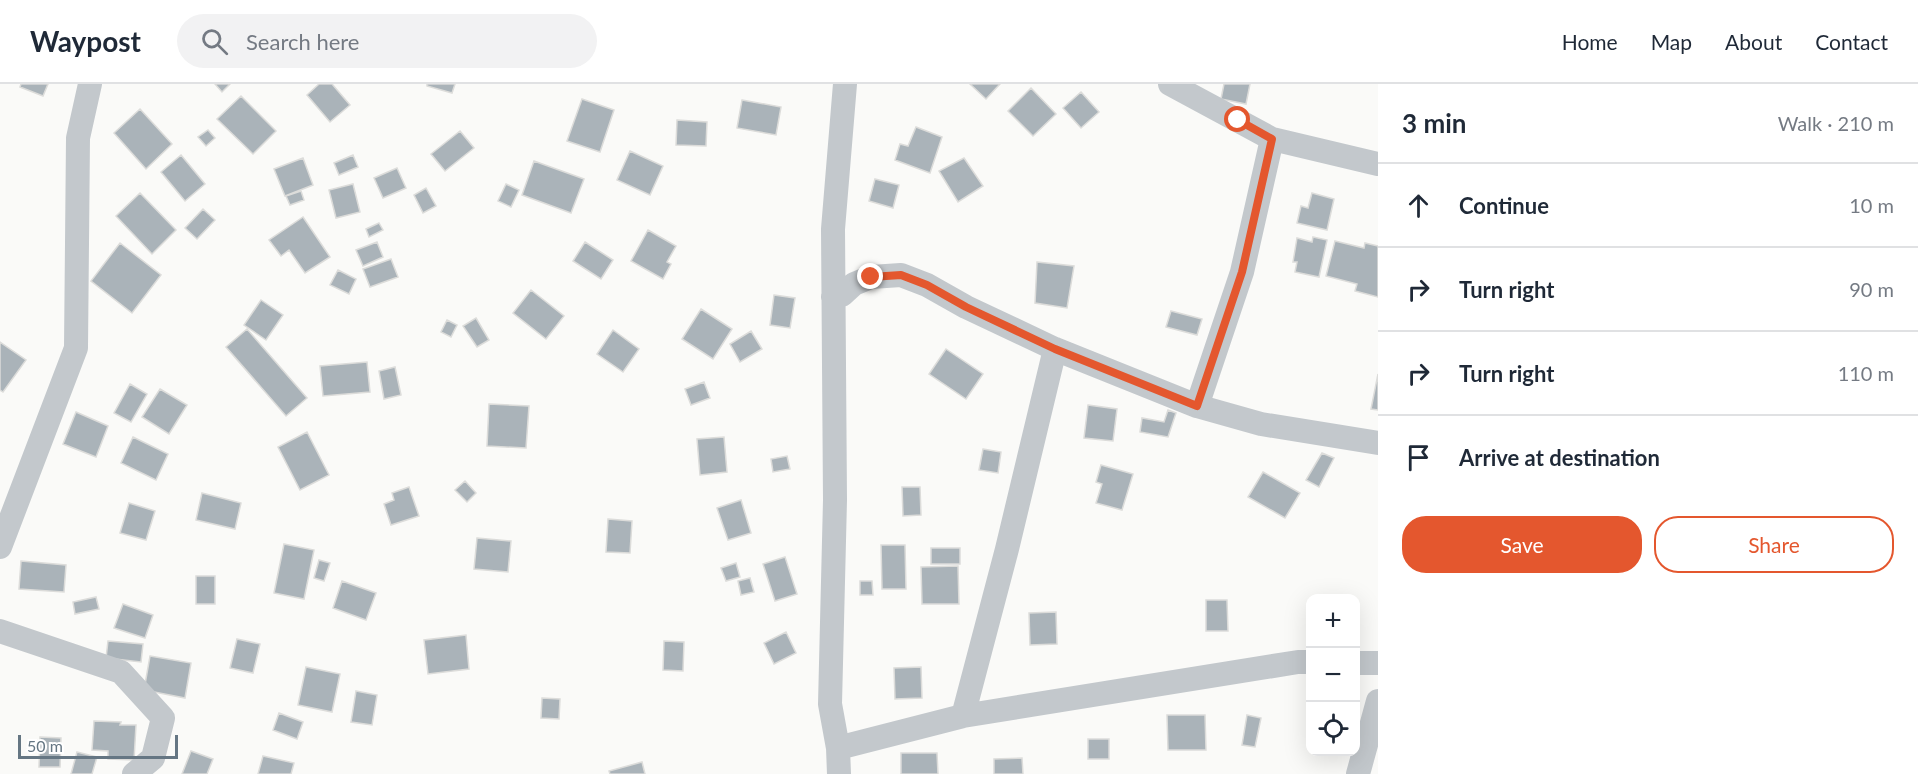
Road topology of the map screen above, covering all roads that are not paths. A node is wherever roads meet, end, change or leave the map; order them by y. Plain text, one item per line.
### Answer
1 (90, 84) edge
2 (845, 84) edge
3 (1170, 84) edge
4 (1272, 139) junction
5 (1378, 164) edge
6 (832, 297) junction
7 (1055, 349) junction
8 (1197, 406) junction
9 (1378, 443) edge
10 (0, 547) edge
11 (0, 631) edge
12 (1306, 662) edge
13 (1360, 663) edge
14 (1378, 663) edge
15 (1378, 701) edge
16 (963, 716) junction
17 (838, 748) junction
18 (134, 774) edge
19 (838, 774) edge
20 (1358, 774) edge

1 - 10 street
2 - 6 street
3 - 4 street
4 - 5 street
4 - 8 street
6 - 7 street
6 - 17 street
7 - 8 street
7 - 16 street
8 - 9 street
11 - 18 street
12 - 16 street
13 - 14 street
15 - 20 street
16 - 17 street
17 - 19 street

